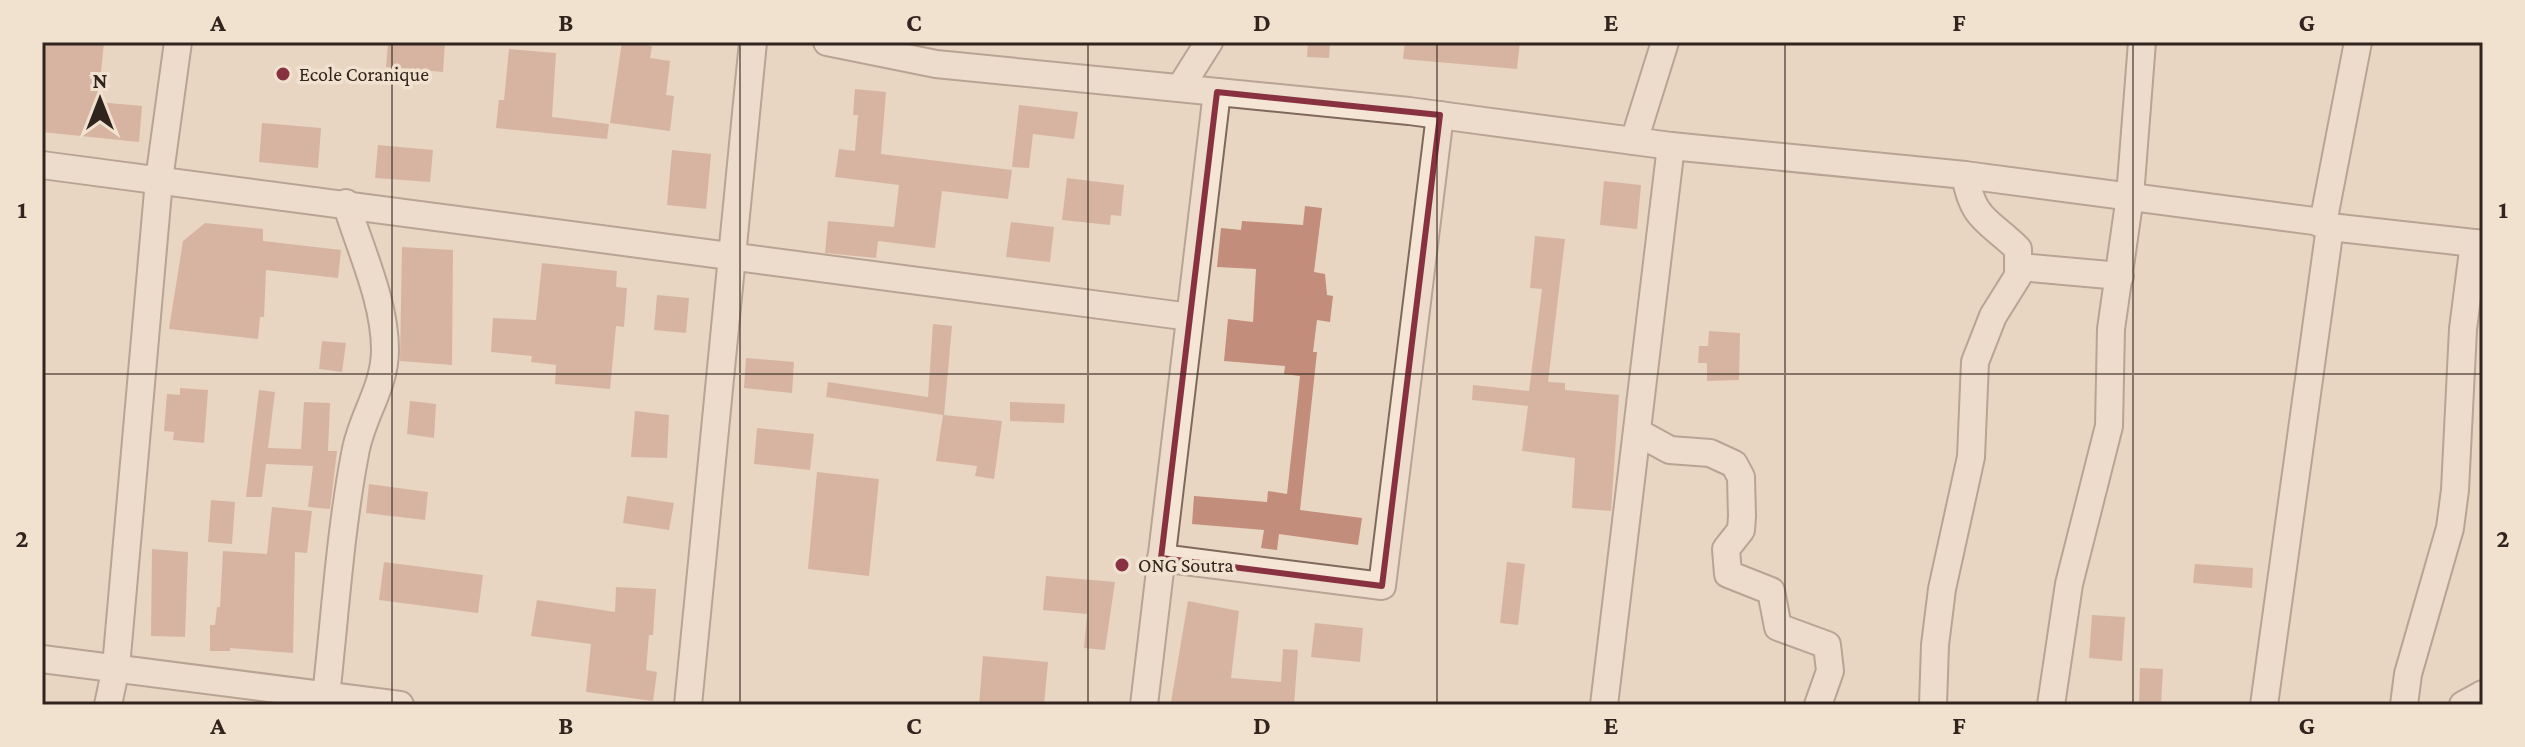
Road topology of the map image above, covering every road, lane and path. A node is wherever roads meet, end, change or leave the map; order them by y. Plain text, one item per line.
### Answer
1 (178, 42) edge
2 (753, 42) edge
3 (827, 42) edge
4 (1209, 42) edge
5 (1665, 42) edge
6 (2142, 42) edge
7 (2358, 42) edge
8 (1180, 88) junction
9 (1217, 92) junction
10 (1440, 115) junction
11 (1634, 141) junction
12 (1671, 146) junction
13 (42, 165) edge
14 (1965, 175) junction
15 (159, 180) junction
16 (2130, 196) junction
17 (346, 203) junction
18 (2327, 225) junction
19 (2479, 244) edge
20 (732, 254) junction
21 (2020, 267) junction
22 (2120, 276) junction
23 (1190, 317) junction
24 (2471, 424) edge
25 (1637, 432) junction
26 (1161, 558) junction
27 (42, 659) edge
28 (116, 667) junction
29 (200, 679) junction
30 (2483, 694) edge
31 (326, 696) junction
32 (108, 705) edge
33 (206, 705) edge
34 (400, 705) edge
35 (688, 705) edge
36 (1144, 705) edge
37 (1604, 705) edge
38 (1818, 705) edge
39 (1933, 705) edge
40 (2051, 705) edge
41 (2264, 705) edge
42 (2404, 705) edge
43 (2463, 705) edge

1 - 15 street
2 - 20 street
3 - 8 street
4 - 8 street
5 - 11 street
6 - 16 street
7 - 18 street
8 - 9 street
9 - 10 street
9 - 23 street
10 - 11 street
10 - 26 street
11 - 12 street
12 - 14 street
12 - 25 street
13 - 15 street
14 - 16 street
14 - 21 street
15 - 17 street
15 - 28 street
16 - 18 street
16 - 22 street
17 - 20 street
17 - 31 street
18 - 19 street
18 - 41 street
19 - 24 street
20 - 23 street
20 - 35 street
21 - 22 street
21 - 39 street
22 - 40 street
23 - 26 street
24 - 42 street
25 - 37 street
25 - 38 street
26 - 36 street
27 - 28 street
28 - 29 street
28 - 32 street
29 - 31 street
29 - 33 street
30 - 43 street
31 - 34 street

